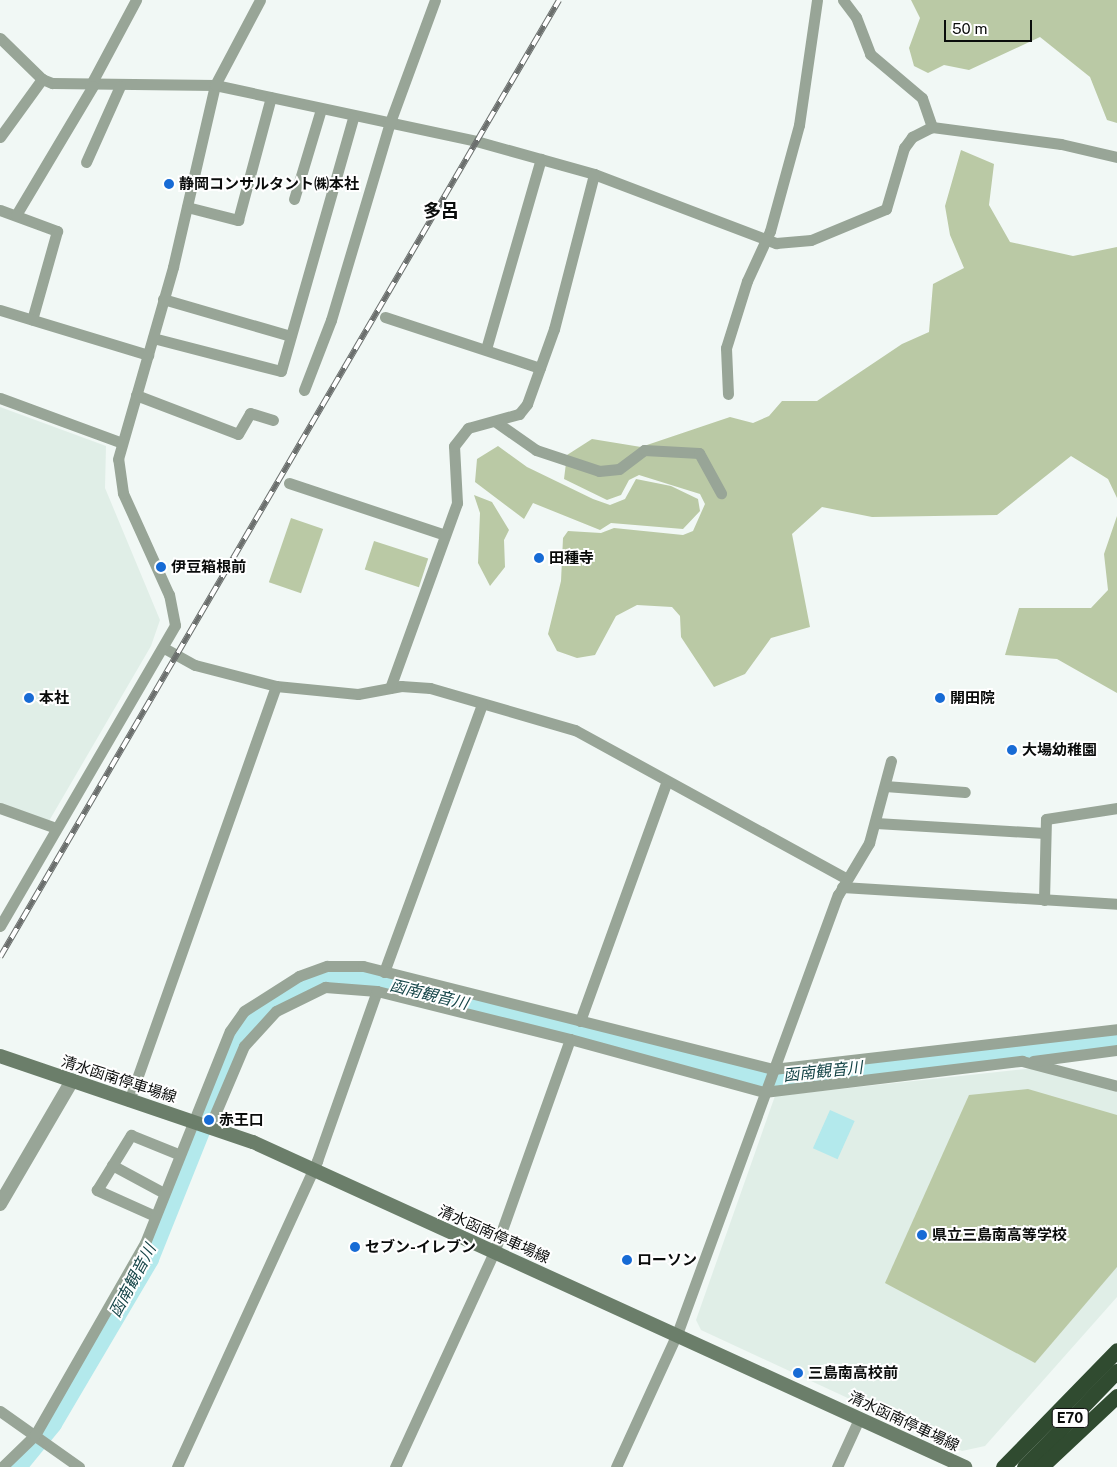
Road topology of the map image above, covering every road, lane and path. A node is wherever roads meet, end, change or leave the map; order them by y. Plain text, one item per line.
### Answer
1 (136, 0) edge
2 (260, 0) edge
3 (435, 0) edge
4 (817, 0) edge
5 (843, 0) edge
6 (0, 38) edge
7 (42, 79) junction
8 (216, 85) junction
9 (91, 86) junction
10 (120, 86) junction
11 (271, 97) junction
12 (321, 110) junction
13 (353, 118) junction
14 (389, 124) junction
15 (932, 127) junction
16 (1, 134) edge
17 (1117, 157) edge
18 (541, 159) junction
19 (86, 162) dead end
20 (594, 174) junction
21 (294, 199) dead end
22 (187, 207) junction
23 (0, 210) edge
24 (16, 215) junction
25 (766, 240) junction
26 (163, 299) junction
27 (0, 310) edge
28 (385, 317) dead end
29 (32, 320) junction
30 (290, 336) junction
31 (153, 338) junction
32 (486, 349) junction
33 (148, 355) junction
34 (540, 368) junction
35 (304, 390) dead end
36 (728, 394) dead end
37 (136, 395) junction
38 (0, 398) edge
39 (273, 420) dead end
40 (496, 422) junction
41 (122, 443) junction
42 (289, 483) dead end
43 (721, 493) dead end
44 (445, 535) junction
45 (164, 648) junction
46 (276, 686) junction
47 (390, 688) junction
48 (482, 704) junction
49 (891, 760) dead end
50 (667, 781) junction
51 (885, 786) junction
52 (965, 792) dead end
53 (0, 808) edge
54 (1117, 808) edge
55 (876, 823) junction
56 (56, 828) junction
57 (1045, 833) junction
58 (844, 883) junction
59 (1044, 900) junction
60 (1117, 904) edge
61 (0, 926) edge
62 (384, 972) junction
63 (414, 981) junction
64 (438, 988) junction
65 (377, 991) junction
66 (410, 997) junction
67 (433, 1002) junction
68 (580, 1021) junction
69 (1117, 1029) edge
70 (570, 1039) junction
71 (236, 1041) junction
72 (1117, 1050) edge
73 (0, 1056) edge
74 (1029, 1062) junction
75 (772, 1069) junction
76 (72, 1081) junction
77 (1117, 1086) edge
78 (764, 1092) junction
79 (129, 1100) junction
80 (201, 1123) junction
81 (178, 1154) junction
82 (112, 1165) junction
83 (312, 1169) junction
84 (164, 1193) junction
85 (0, 1204) edge
86 (155, 1216) junction
87 (494, 1252) junction
88 (676, 1334) junction
89 (1117, 1350) edge
90 (1117, 1371) edge
91 (1117, 1396) edge
92 (0, 1411) edge
93 (859, 1419) junction
94 (35, 1435) junction
95 (2, 1467) edge
96 (79, 1467) edge
97 (177, 1467) edge
98 (395, 1467) edge
99 (616, 1467) edge
100 (837, 1467) edge
101 (965, 1467) edge
102 (1003, 1467) edge
103 (1024, 1467) edge
104 (1041, 1467) edge

1 - 9 street
2 - 8 street
3 - 14 street
4 - 25 street
5 - 15 street
6 - 7 street
7 - 9 street
7 - 16 street
8 - 10 street
8 - 11 street
8 - 22 street
9 - 10 street
9 - 24 street
10 - 19 street
11 - 12 street
11 - 22 street
12 - 13 street
12 - 21 street
13 - 14 street
13 - 30 street
14 - 18 street
14 - 35 street
15 - 17 street
15 - 25 street
18 - 20 street
18 - 32 street
20 - 25 street
20 - 34 street
22 - 26 street
23 - 24 street
24 - 29 street
25 - 36 street
26 - 30 street
26 - 31 street
27 - 29 street
28 - 32 street
29 - 33 street
30 - 31 street
31 - 33 street
32 - 34 street
33 - 37 street
34 - 40 street
37 - 39 street
37 - 41 street
38 - 41 street
40 - 43 street
40 - 44 street
41 - 45 street
42 - 44 street
44 - 47 street
45 - 46 street
45 - 56 street
46 - 47 street
46 - 79 street
47 - 48 street
48 - 50 street
48 - 62 street
49 - 51 street
50 - 58 street
50 - 68 street
51 - 52 street
51 - 55 street
53 - 56 street
54 - 57 street
55 - 57 street
55 - 58 street
56 - 61 street
57 - 59 street
58 - 59 street
58 - 75 street
59 - 60 street
62 - 63 street
62 - 71 street
63 - 64 street
63 - 66 street
64 - 67 street
64 - 68 street
65 - 66 street
65 - 71 street
65 - 83 street
66 - 67 street
67 - 70 street
68 - 75 street
69 - 75 street
70 - 78 street
70 - 87 street
71 - 80 street
71 - 80 street
72 - 74 street
73 - 76 main road, 清水函南停車場線
74 - 77 street
74 - 78 street
75 - 78 street
76 - 79 main road, 清水函南停車場線
76 - 85 street
78 - 88 street
79 - 80 main road, 清水函南停車場線
80 - 81 street
80 - 83 main road, 清水函南停車場線
81 - 82 street
81 - 84 street
82 - 84 street
82 - 86 street
83 - 87 main road, 清水函南停車場線
83 - 97 street
84 - 86 street
86 - 94 street
87 - 88 main road, 清水函南停車場線
87 - 98 street
88 - 93 main road, 清水函南停車場線
88 - 99 street
89 - 102 highway
90 - 103 highway, E70
91 - 104 highway
92 - 94 street
93 - 100 street
93 - 101 main road, 清水函南停車場線
94 - 95 street
94 - 96 street

